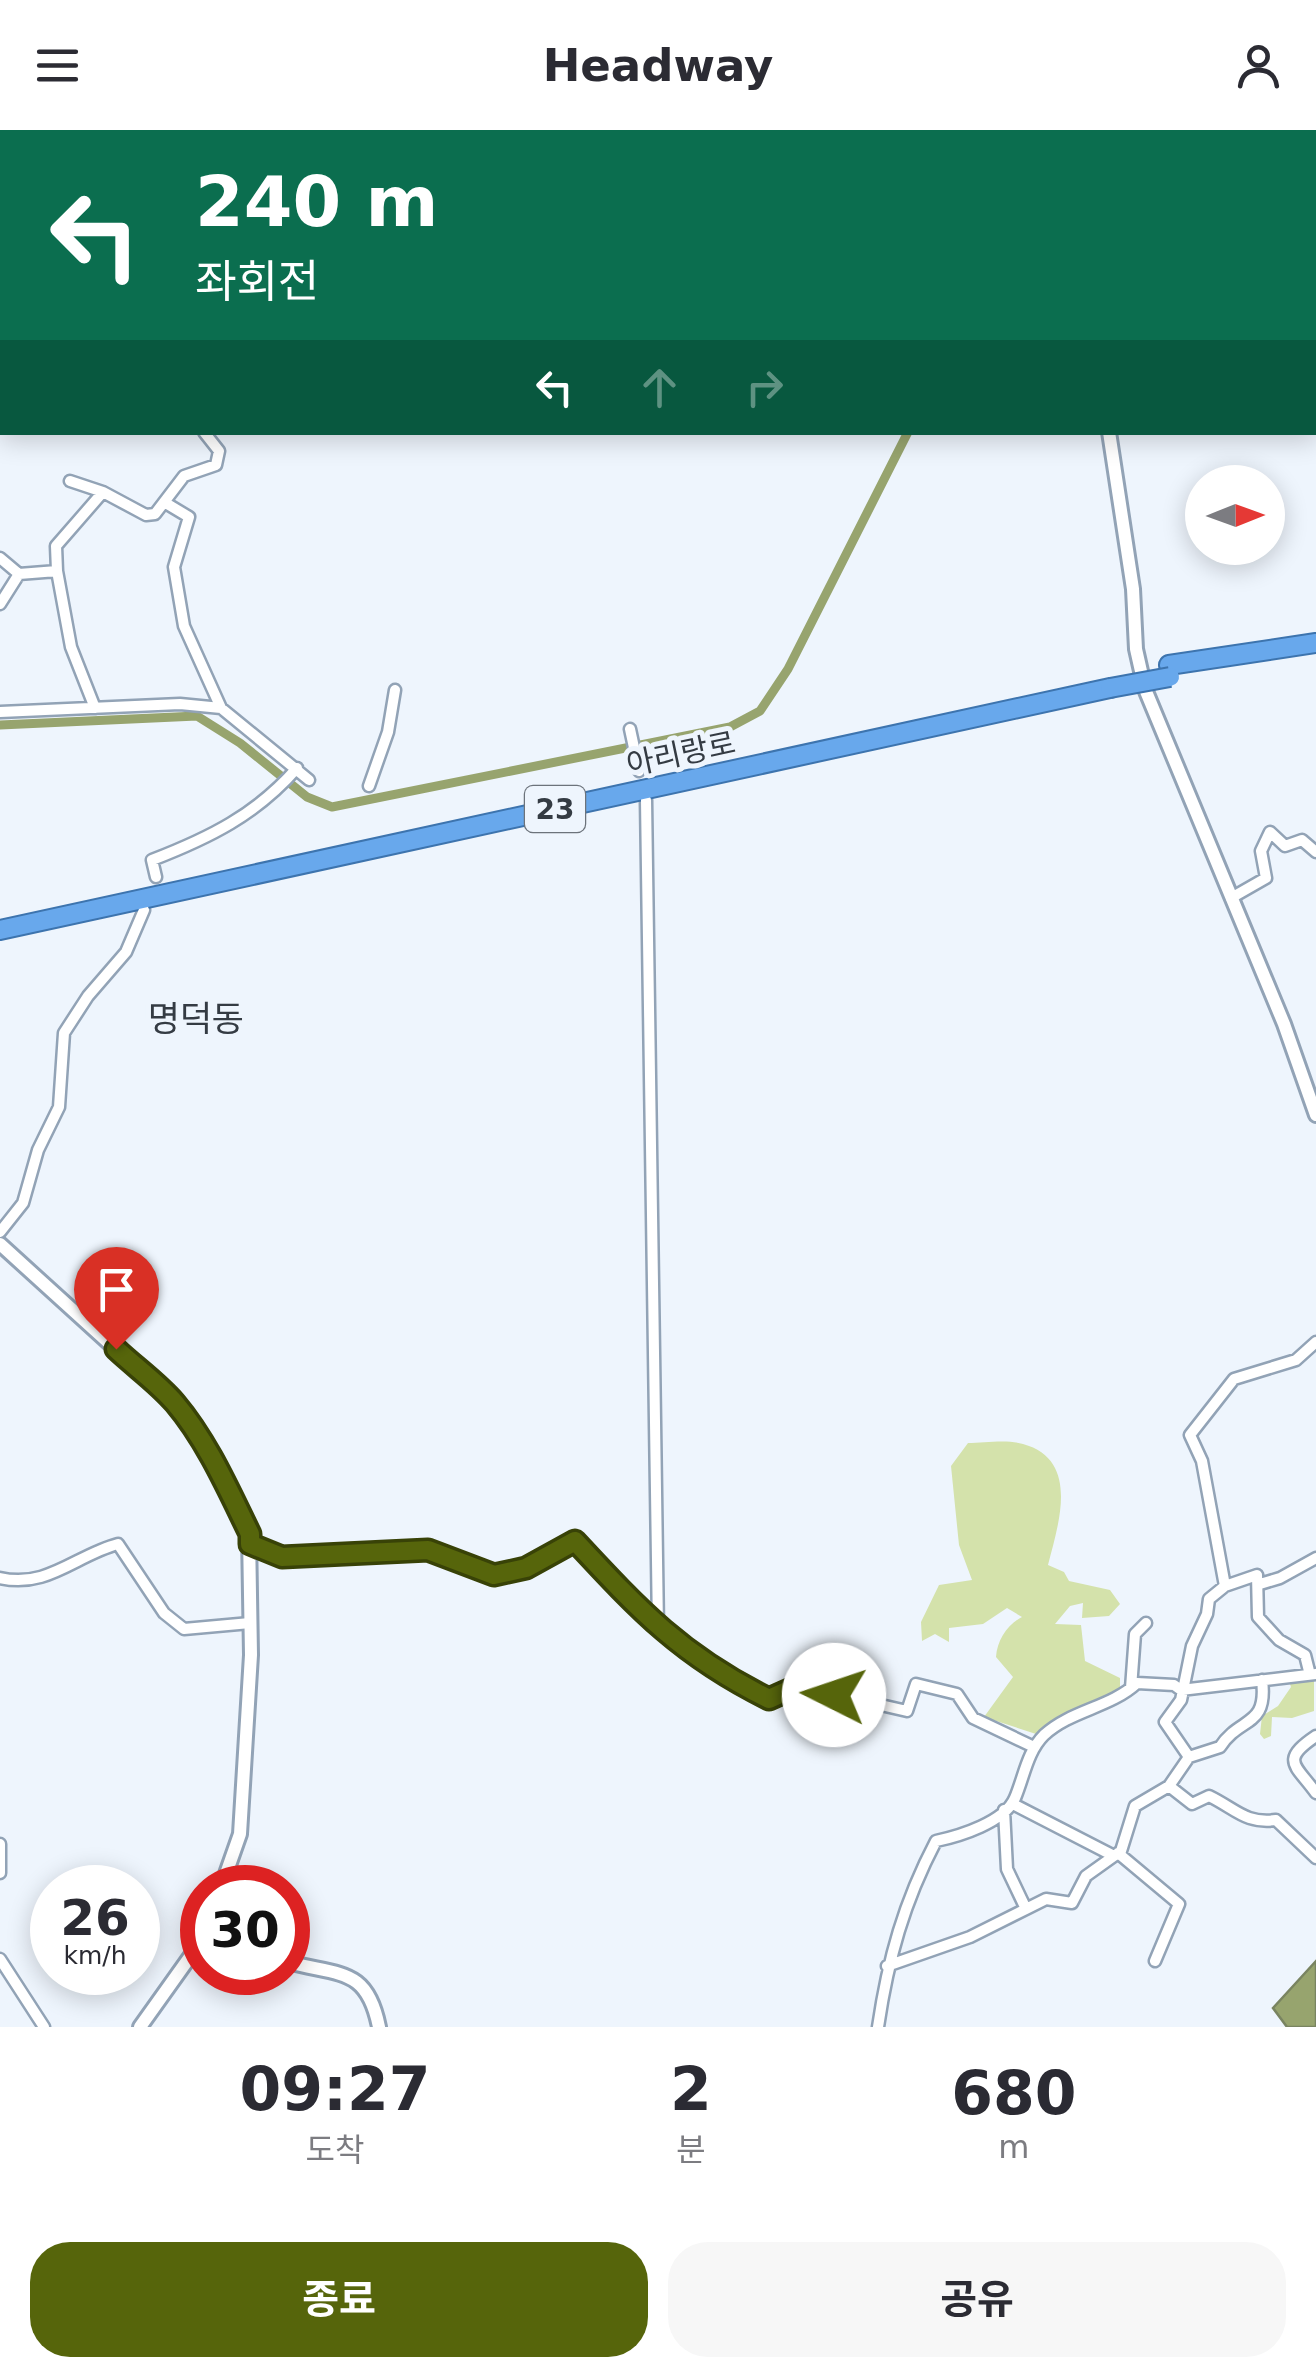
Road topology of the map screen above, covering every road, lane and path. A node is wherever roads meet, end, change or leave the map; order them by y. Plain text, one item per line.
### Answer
1 (206, 435) edge
2 (1109, 435) edge
3 (70, 481) dead end
4 (103, 492) junction
5 (164, 502) junction
6 (0, 558) edge
7 (56, 571) junction
8 (19, 574) junction
9 (0, 604) edge
10 (1316, 643) edge
11 (1316, 655) edge
12 (1169, 671) junction
13 (1110, 682) junction
14 (395, 690) dead end
15 (95, 708) junction
16 (220, 708) junction
17 (0, 712) edge
18 (630, 732) dead end
19 (295, 771) junction
20 (639, 771) dead end
21 (309, 780) dead end
22 (369, 786) dead end
23 (646, 800) dead end
24 (1316, 852) edge
25 (156, 876) dead end
26 (1231, 898) junction
27 (144, 910) dead end
28 (0, 918) edge
29 (0, 930) edge
30 (1315, 1109) edge
31 (0, 1232) edge
32 (0, 1244) edge
33 (1316, 1342) edge
34 (250, 1544) junction
35 (1316, 1558) edge
36 (0, 1578) edge
37 (1260, 1584) junction
38 (1224, 1586) junction
39 (250, 1622) junction
40 (1146, 1623) dead end
41 (658, 1630) junction
42 (1312, 1672) edge
43 (1262, 1680) junction
44 (1131, 1688) junction
45 (1181, 1690) junction
46 (1316, 1736) edge
47 (1034, 1747) junction
48 (1189, 1757) junction
49 (1169, 1786) junction
50 (1316, 1792) edge
51 (1008, 1807) junction
52 (0, 1844) edge
53 (1116, 1854) junction
54 (1316, 1858) edge
55 (229, 1865) edge
56 (0, 1873) edge
57 (1026, 1909) junction
58 (0, 1959) edge
59 (1155, 1961) dead end
60 (887, 1966) junction
61 (310, 1968) edge
62 (180, 1971) edge
63 (44, 2027) edge
64 (140, 2027) edge
65 (380, 2027) edge
66 (878, 2027) edge

1 - 5 street
2 - 26 street
3 - 4 street
4 - 5 street
4 - 7 street
5 - 16 street
6 - 8 street
7 - 8 street
7 - 15 street
8 - 9 street
10 - 12 highway, 아리랑로 / 23
11 - 12 highway, 아리랑로 / 23
12 - 13 highway, 아리랑로 / 23
13 - 28 highway, 아리랑로 / 23
13 - 29 highway, 아리랑로 / 23
14 - 22 street
15 - 16 street
15 - 17 street
16 - 19 street
18 - 20 street
19 - 21 street
19 - 25 street
23 - 41 street
24 - 26 street
26 - 30 street
27 - 31 street
32 - 34 street
33 - 38 street
34 - 39 street
34 - 41 street
35 - 37 street
36 - 39 street
37 - 38 street
37 - 42 street
38 - 45 street
39 - 55 street
40 - 44 street
41 - 47 street
42 - 43 street
43 - 45 street
43 - 48 street
44 - 45 street
44 - 47 street
45 - 48 street
46 - 50 street
47 - 51 street
48 - 49 street
49 - 53 street
49 - 54 street
51 - 53 street
51 - 57 street
51 - 60 street
52 - 56 street
53 - 57 street
53 - 59 street
57 - 60 street
58 - 63 street
60 - 66 street
61 - 65 street
62 - 64 street

